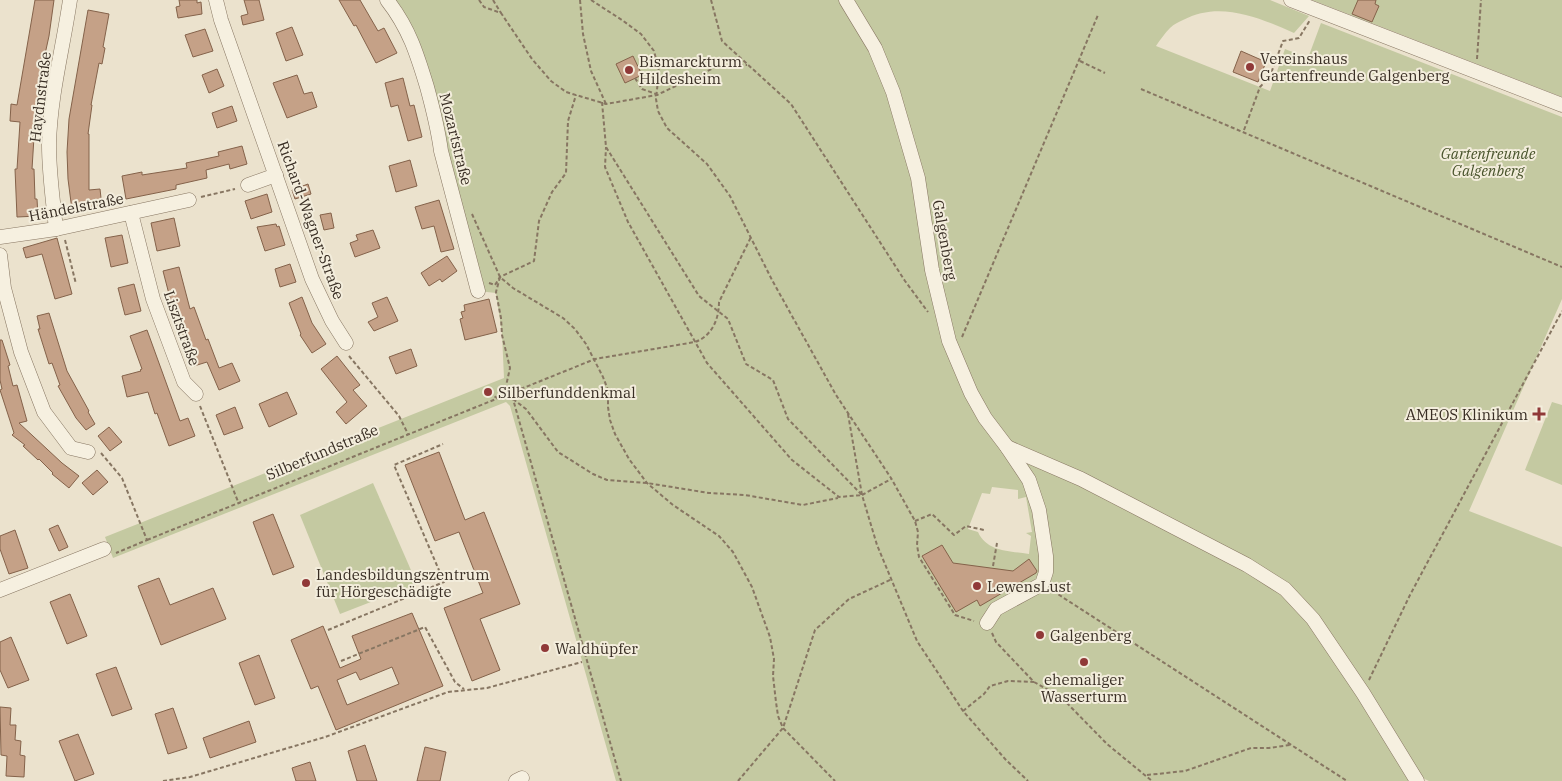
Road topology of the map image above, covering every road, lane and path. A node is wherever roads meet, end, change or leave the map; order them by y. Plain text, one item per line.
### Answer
1 (70, 0) edge
2 (216, 0) edge
3 (387, 0) edge
4 (479, 0) edge
5 (493, 0) edge
6 (580, 0) edge
7 (591, 0) edge
8 (711, 0) edge
9 (846, 0) edge
10 (1292, 0) edge
11 (1481, 0) edge
12 (1316, 10) junction
13 (501, 13) junction
14 (1098, 15) dead end
15 (1080, 61) junction
16 (747, 65) junction
17 (1476, 71) junction
18 (1105, 73) dead end
19 (635, 78) dead end
20 (1141, 89) dead end
21 (576, 95) junction
22 (657, 95) junction
23 (602, 102) junction
24 (606, 104) junction
25 (1562, 106) edge
26 (1244, 131) junction
27 (606, 147) junction
28 (276, 175) junction
29 (248, 185) joint
30 (189, 200) joint
31 (469, 208) dead end
32 (131, 213) junction
33 (59, 228) junction
34 (0, 237) edge
35 (750, 237) junction
36 (0, 255) edge
37 (1562, 267) edge
38 (500, 278) junction
39 (76, 284) dead end
40 (478, 291) dead end
41 (719, 310) junction
42 (1562, 311) edge
43 (932, 318) dead end
44 (949, 341) junction
45 (695, 342) junction
46 (346, 343) joint
47 (595, 359) junction
48 (489, 393) dead end
49 (510, 393) junction
50 (196, 394) joint
51 (497, 398) junction
52 (513, 399) junction
53 (848, 413) junction
54 (408, 434) junction
55 (443, 444) dead end
56 (1007, 447) junction
57 (88, 452) joint
58 (891, 478) junction
59 (647, 483) junction
60 (862, 495) junction
61 (839, 497) junction
62 (238, 504) junction
63 (915, 521) junction
64 (984, 530) dead end
65 (147, 540) junction
66 (997, 543) dead end
67 (110, 551) joint
68 (993, 566) dead end
69 (892, 579) junction
70 (1042, 584) junction
71 (0, 590) edge
72 (987, 623) junction
73 (328, 630) dead end
74 (341, 661) dead end
75 (582, 662) dead end
76 (1034, 682) junction
77 (464, 689) junction
78 (1363, 693) junction
79 (963, 711) junction
80 (783, 728) junction
81 (1290, 745) junction
82 (1146, 775) junction
83 (163, 781) edge
84 (622, 781) edge
85 (738, 781) edge
86 (835, 781) edge
87 (1028, 781) edge
88 (1152, 781) edge
89 (1347, 781) edge
90 (1417, 781) edge

1 - 33 street, Haydnstraße
2 - 28 street, Richard-Wagner-Straße
3 - 40 street, Mozartstraße
4 - 13 path
5 - 13 path
6 - 24 path
7 - 22 path
8 - 16 path
9 - 44 street, Galgenberg
10 - 12 street
11 - 17 path
12 - 17 street
12 - 26 path
13 - 21 path
14 - 15 path
15 - 18 path
15 - 44 path
16 - 22 path
16 - 43 path
17 - 25 street
19 - 22 path
20 - 26 path
21 - 23 path
21 - 38 path
22 - 24 path
22 - 35 path
23 - 24 path
23 - 27 path
26 - 37 path
27 - 41 path
27 - 45 path
28 - 29 street
28 - 46 street, Richard-Wagner-Straße
29 - 30 path
30 - 32 street, Händelstraße
31 - 38 path
32 - 33 street, Händelstraße
32 - 50 street, Lisztstraße
33 - 34 street, Händelstraße
33 - 39 path
35 - 41 path
35 - 53 path
36 - 57 street
38 - 47 path
38 - 49 path
41 - 45 path
41 - 60 path
42 - 78 path
44 - 56 street, Galgenberg
45 - 47 path, Silberfundstraße
45 - 61 path
46 - 54 path
47 - 49 path, Silberfundstraße
47 - 59 path
48 - 51 path
49 - 51 path, Silberfundstraße
49 - 52 path
50 - 62 path
51 - 54 path, Silberfundstraße
52 - 59 path
52 - 84 path
53 - 58 path
53 - 60 path
54 - 62 path, Silberfundstraße
55 - 73 path
56 - 70 street
56 - 78 street, Galgenberg
57 - 65 path
58 - 60 path
58 - 63 path
59 - 61 path
59 - 80 path
60 - 61 path
60 - 69 path
62 - 65 path, Silberfundstraße
63 - 64 path
63 - 72 path
65 - 67 path, Silberfundstraße
66 - 68 path
67 - 71 street
69 - 79 path
69 - 80 path
70 - 72 street
70 - 81 path
72 - 76 path
74 - 77 path
75 - 77 path
76 - 79 path
76 - 82 path
77 - 83 path
78 - 90 street, Galgenberg
79 - 87 path
80 - 85 path
80 - 86 path
81 - 82 path
81 - 89 path
82 - 88 path

